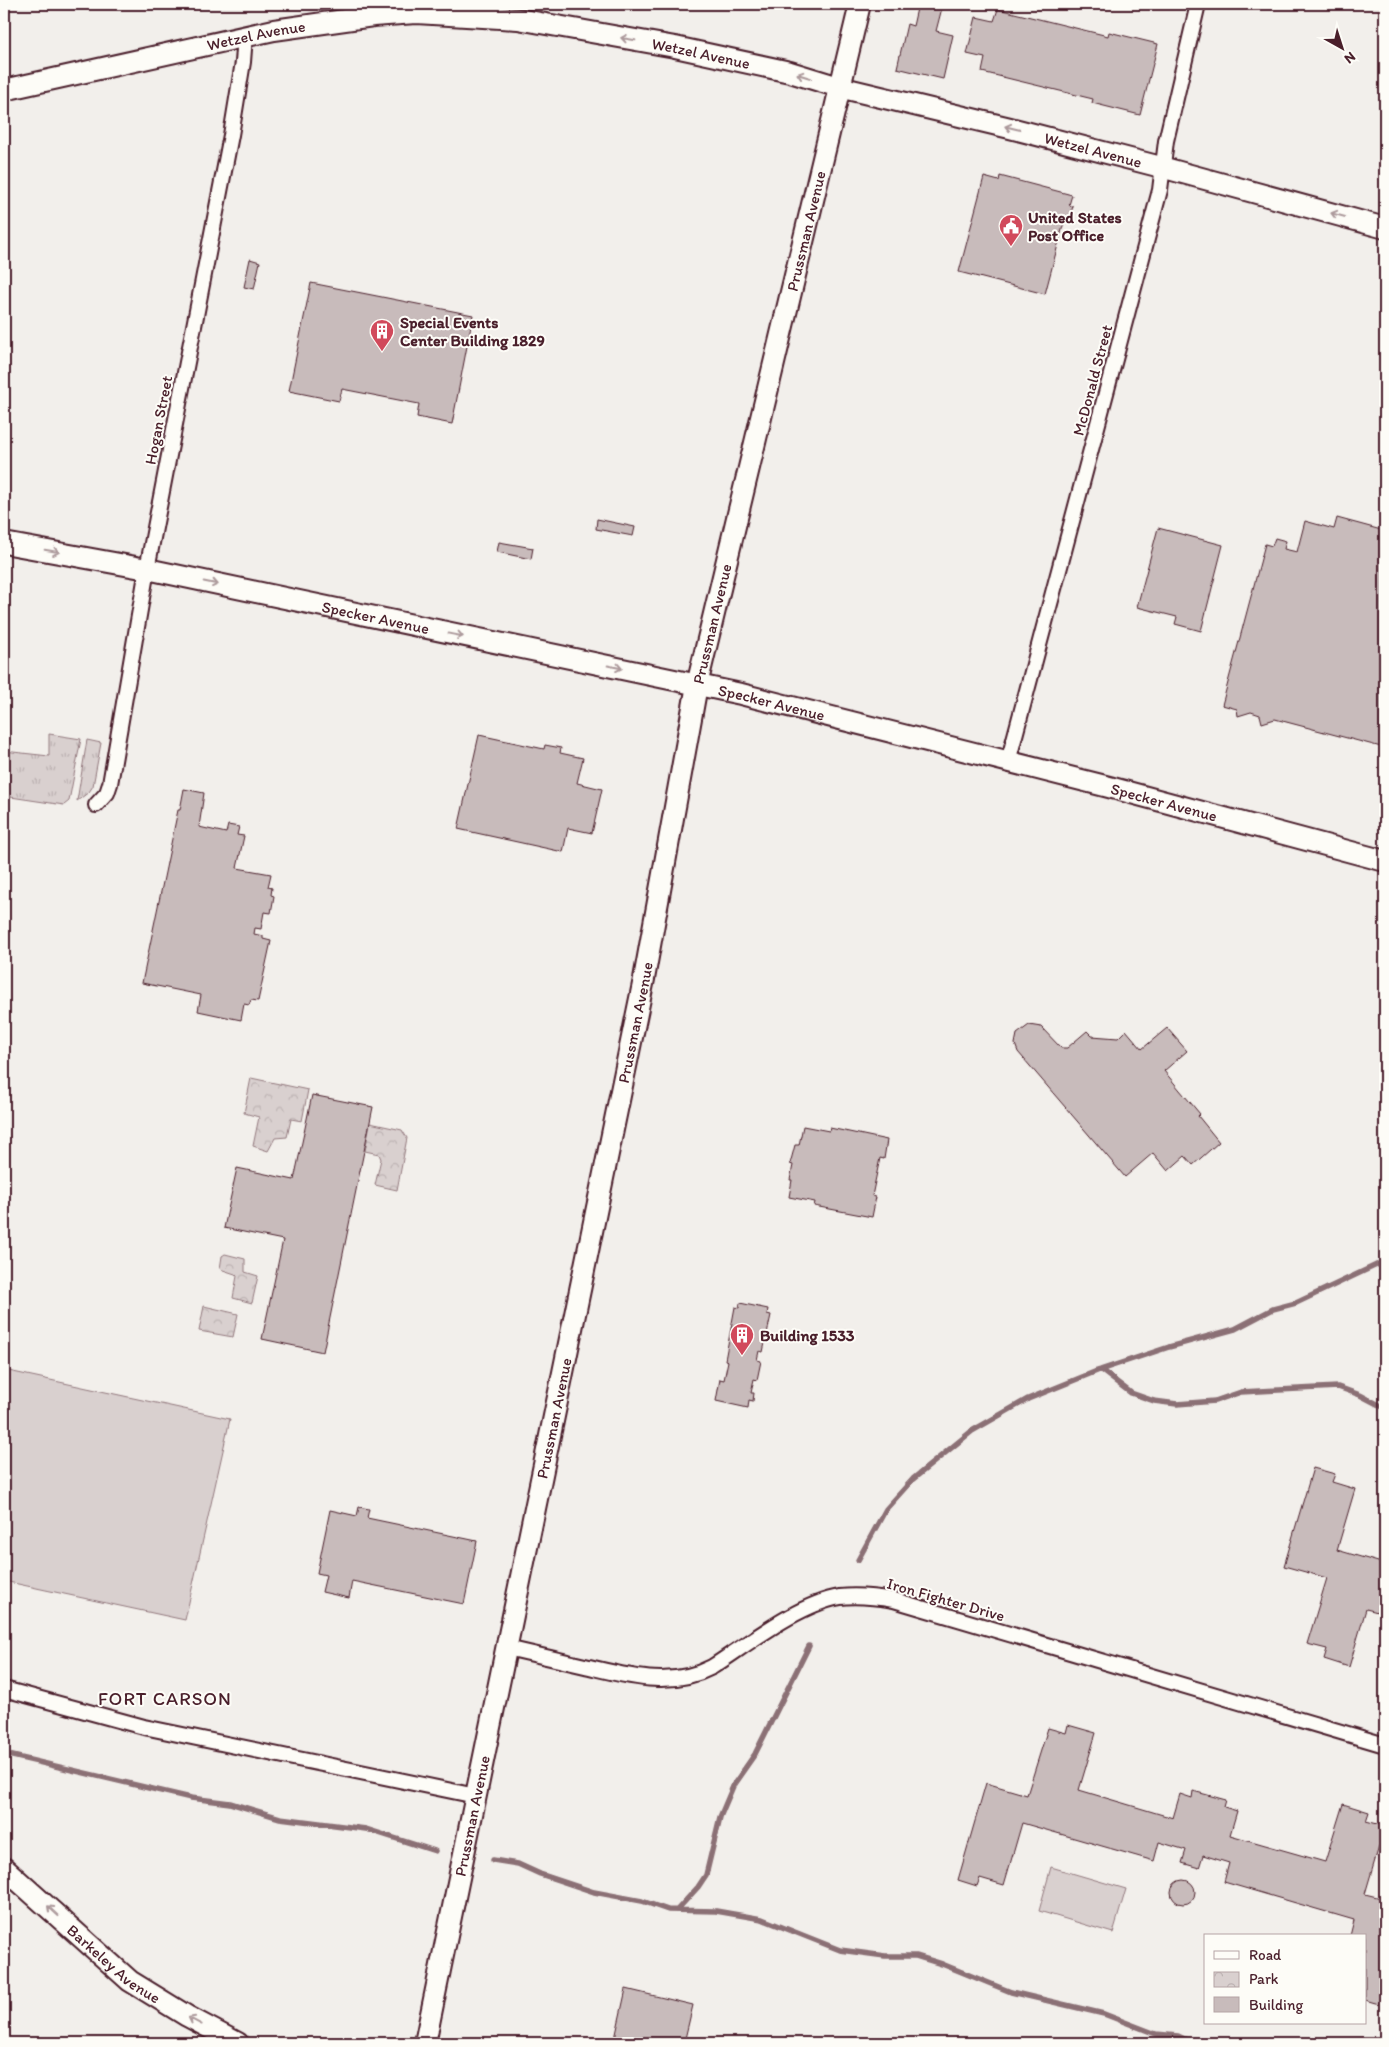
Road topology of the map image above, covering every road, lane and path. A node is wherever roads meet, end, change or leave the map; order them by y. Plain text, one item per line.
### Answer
1 (860, 4) edge
2 (1198, 4) edge
3 (245, 36) junction
4 (839, 87) junction
5 (4, 90) edge
6 (1161, 167) junction
7 (1385, 228) edge
8 (4, 543) edge
9 (146, 569) junction
10 (697, 685) junction
11 (1008, 762) junction
12 (96, 805) dead end
13 (1385, 861) edge
14 (507, 1648) junction
15 (4, 1689) edge
16 (1385, 1745) edge
17 (476, 1796) junction
18 (4, 1868) edge
19 (238, 2043) edge
20 (425, 2043) edge

1 - 4 street, Prussman Avenue
2 - 6 street, McDonald Street
4 -> 3 street, Wetzel Avenue
3 - 5 street, Wetzel Avenue
3 - 9 street, Hogan Street
6 -> 4 street, Wetzel Avenue
4 - 10 street, Prussman Avenue
7 -> 6 street, Wetzel Avenue
6 - 11 street, McDonald Street
8 -> 9 street, Specker Avenue
9 -> 10 street, Specker Avenue
9 - 12 street, Hogan Street
10 - 11 street, Specker Avenue
10 - 14 street, Prussman Avenue
11 - 13 street, Specker Avenue
14 - 16 street, Iron Fighter Drive
14 - 17 street, Prussman Avenue
15 - 17 street
17 - 20 street, Prussman Avenue
19 -> 18 street, Barkeley Avenue

